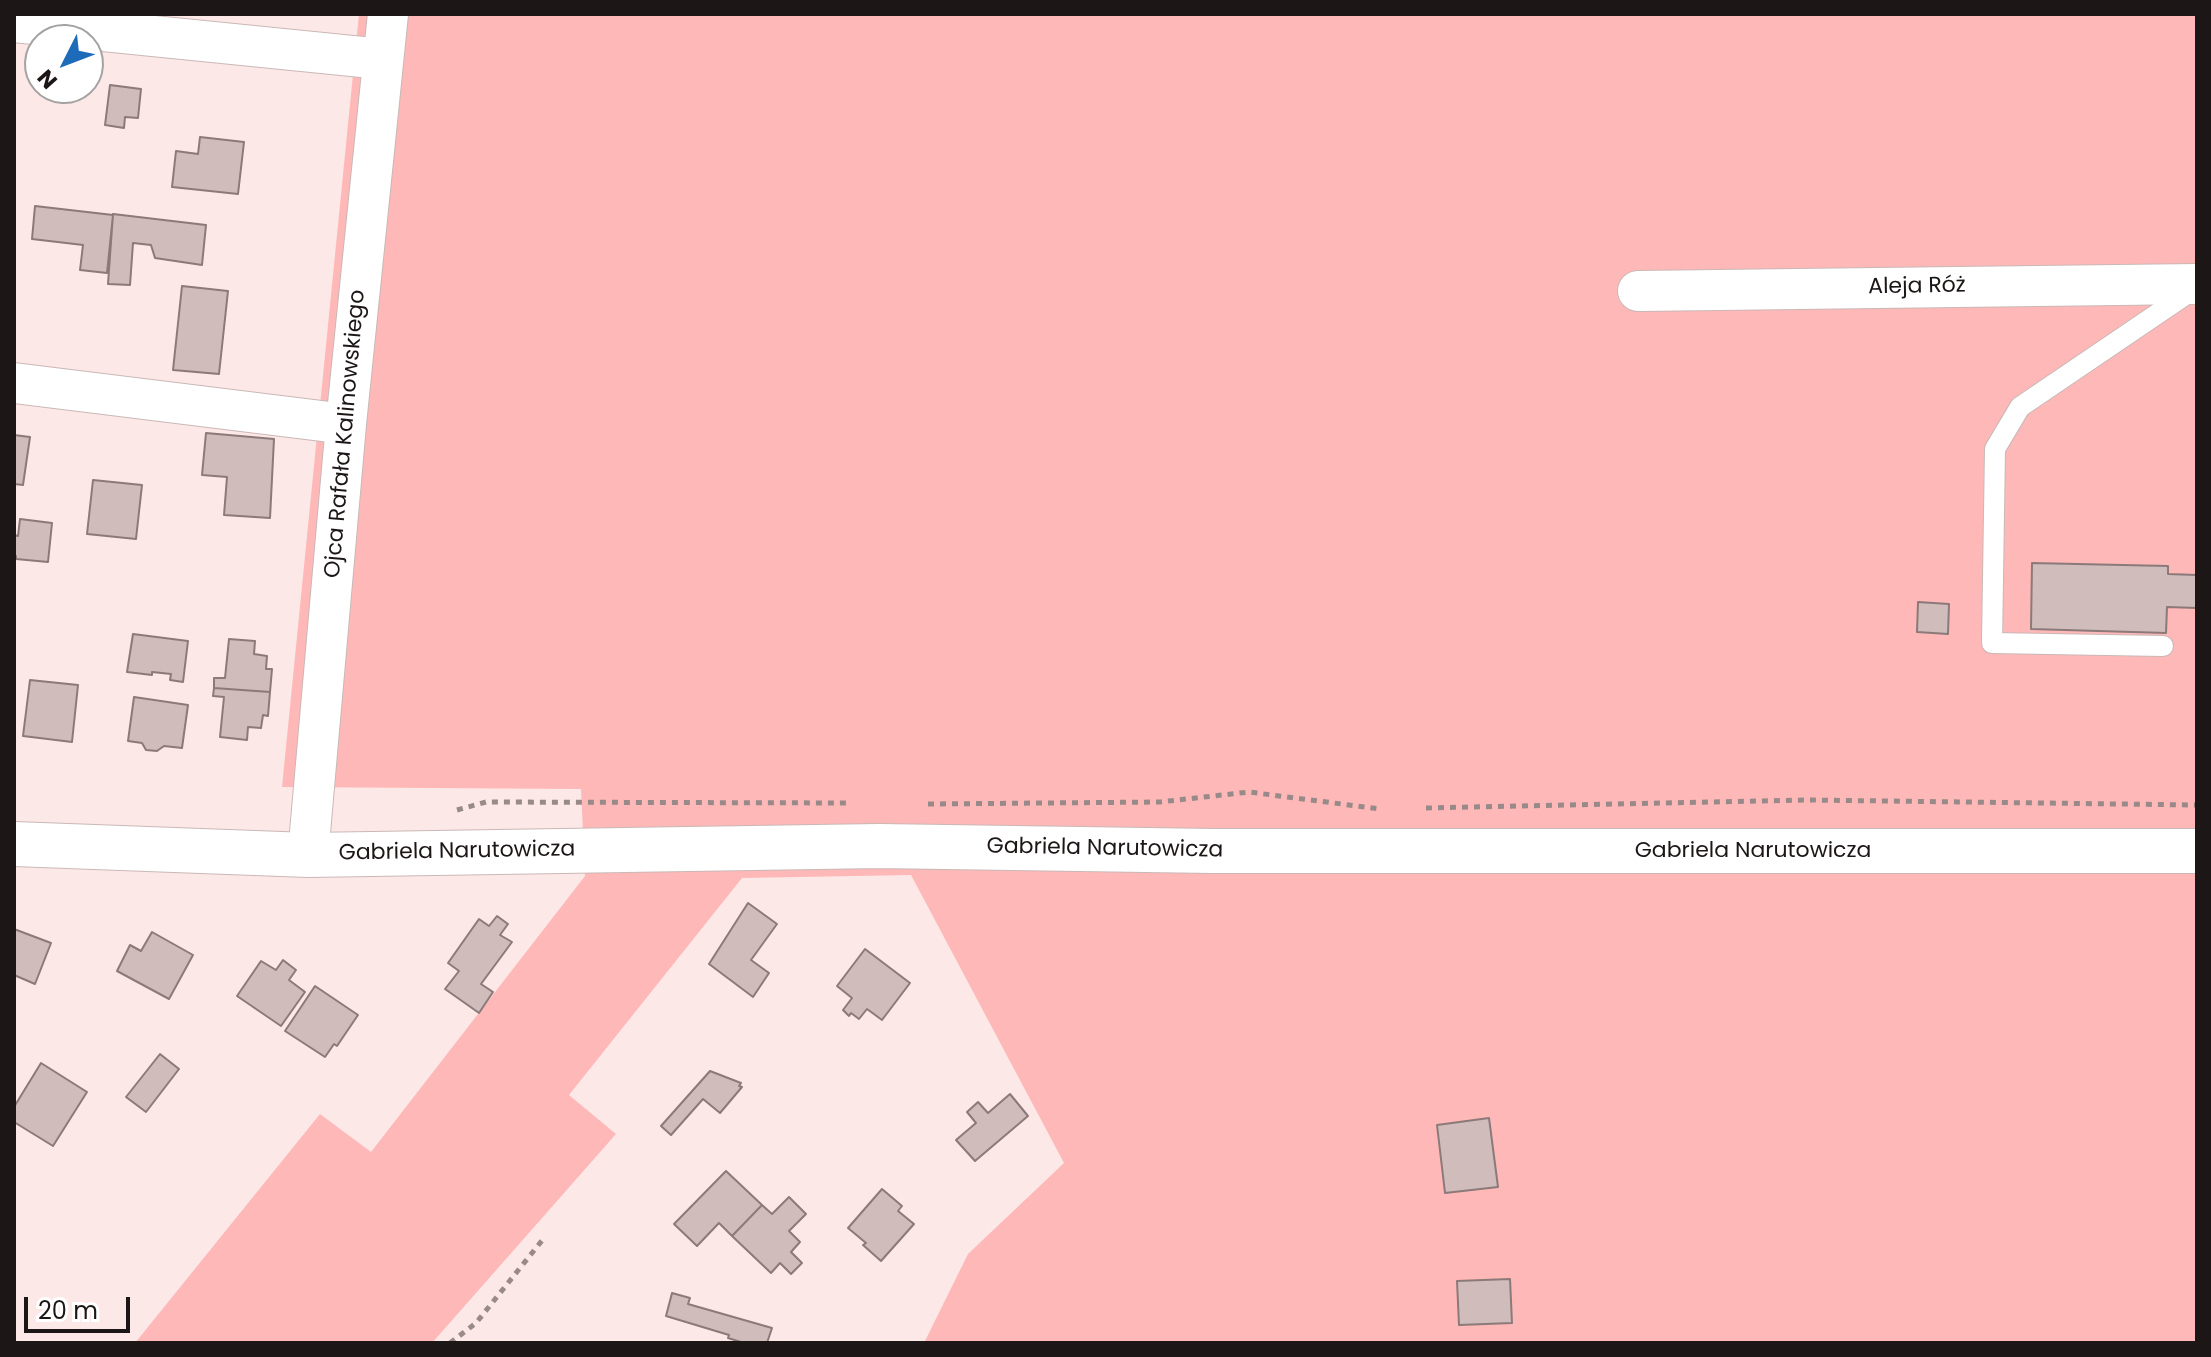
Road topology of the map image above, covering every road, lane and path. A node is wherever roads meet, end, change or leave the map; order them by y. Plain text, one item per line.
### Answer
1 (388, 14) edge
2 (14, 22) edge
3 (382, 59) junction
4 (2197, 285) edge
5 (1638, 291) dead end
6 (14, 383) edge
7 (346, 424) junction
8 (2163, 646) dead end
9 (863, 803) dead end
10 (925, 804) dead end
11 (2197, 805) edge
12 (1413, 808) dead end
13 (1382, 809) dead end
14 (454, 811) dead end
15 (14, 844) edge
16 (2197, 851) edge
17 (308, 855) junction
18 (544, 1238) dead end
19 (450, 1343) edge

1 - 3 street, Ojca Rafała Kalinowskiego
2 - 3 street
3 - 7 street, Ojca Rafała Kalinowskiego
4 - 5 street, Aleja Róż
4 - 8 lane
6 - 7 street
7 - 17 street, Ojca Rafała Kalinowskiego
9 - 14 path
10 - 13 path
11 - 12 path
15 - 17 street, Gabriela Narutowicza
16 - 17 street, Gabriela Narutowicza
18 - 19 path

